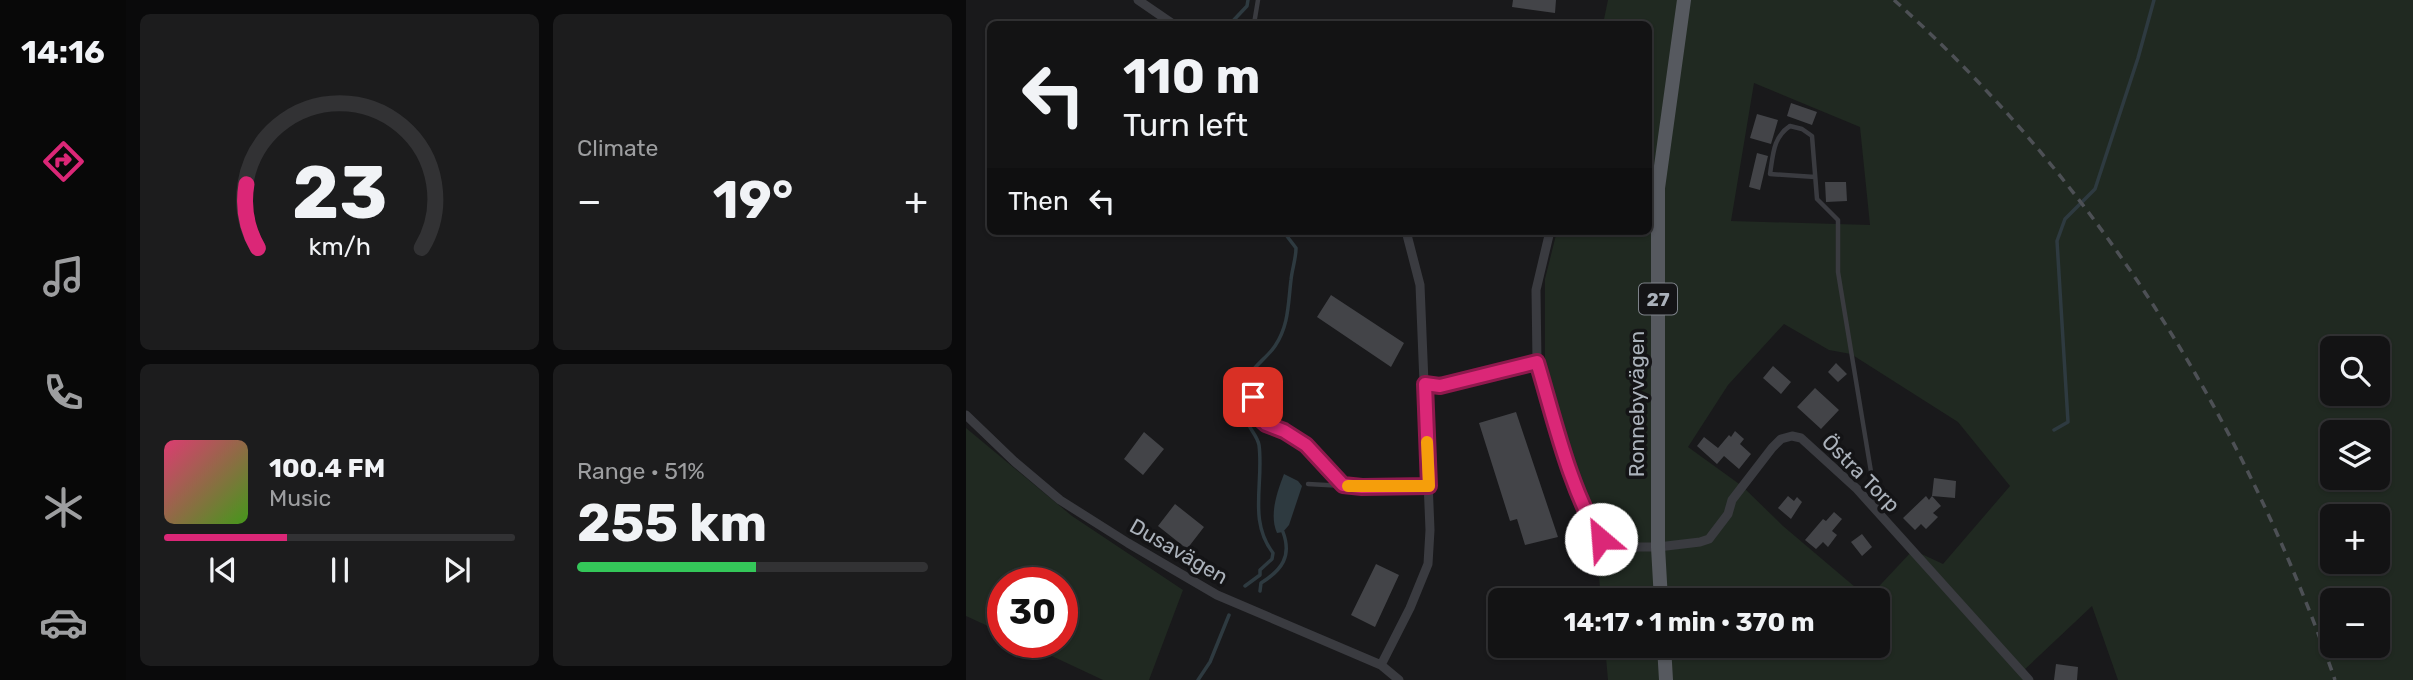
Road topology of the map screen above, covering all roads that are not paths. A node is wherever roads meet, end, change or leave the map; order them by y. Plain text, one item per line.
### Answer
1 (1138, 0) edge
2 (1258, 0) edge
3 (1684, 0) edge
4 (1169, 21) edge
5 (1254, 21) edge
6 (1815, 177) junction
7 (1407, 235) edge
8 (1549, 235) edge
9 (1537, 362) junction
10 (1266, 370) dead end
11 (1425, 384) junction
12 (966, 415) edge
13 (1308, 484) dead end
14 (1343, 485) junction
15 (1429, 486) junction
16 (1877, 512) junction
17 (1658, 547) junction
18 (1660, 588) edge
19 (1665, 658) edge
20 (1381, 665) junction
21 (1399, 680) edge
22 (1666, 680) edge
23 (2029, 680) edge

1 - 4 street
2 - 5 lane
3 - 17 main road, Ronnebyvägen / 27
6 - 6 lane
6 - 16 lane
7 - 11 street
8 - 9 street
9 - 11 street
9 - 17 street
10 - 14 lane
11 - 15 street
12 - 20 street, Dusavägen
13 - 14 lane
14 - 15 lane
15 - 20 street
16 - 17 street, Östra Torp
16 - 23 street, Östra Torp
17 - 18 main road, Ronnebyvägen / 27
19 - 22 main road
20 - 21 street, Dusavägen

